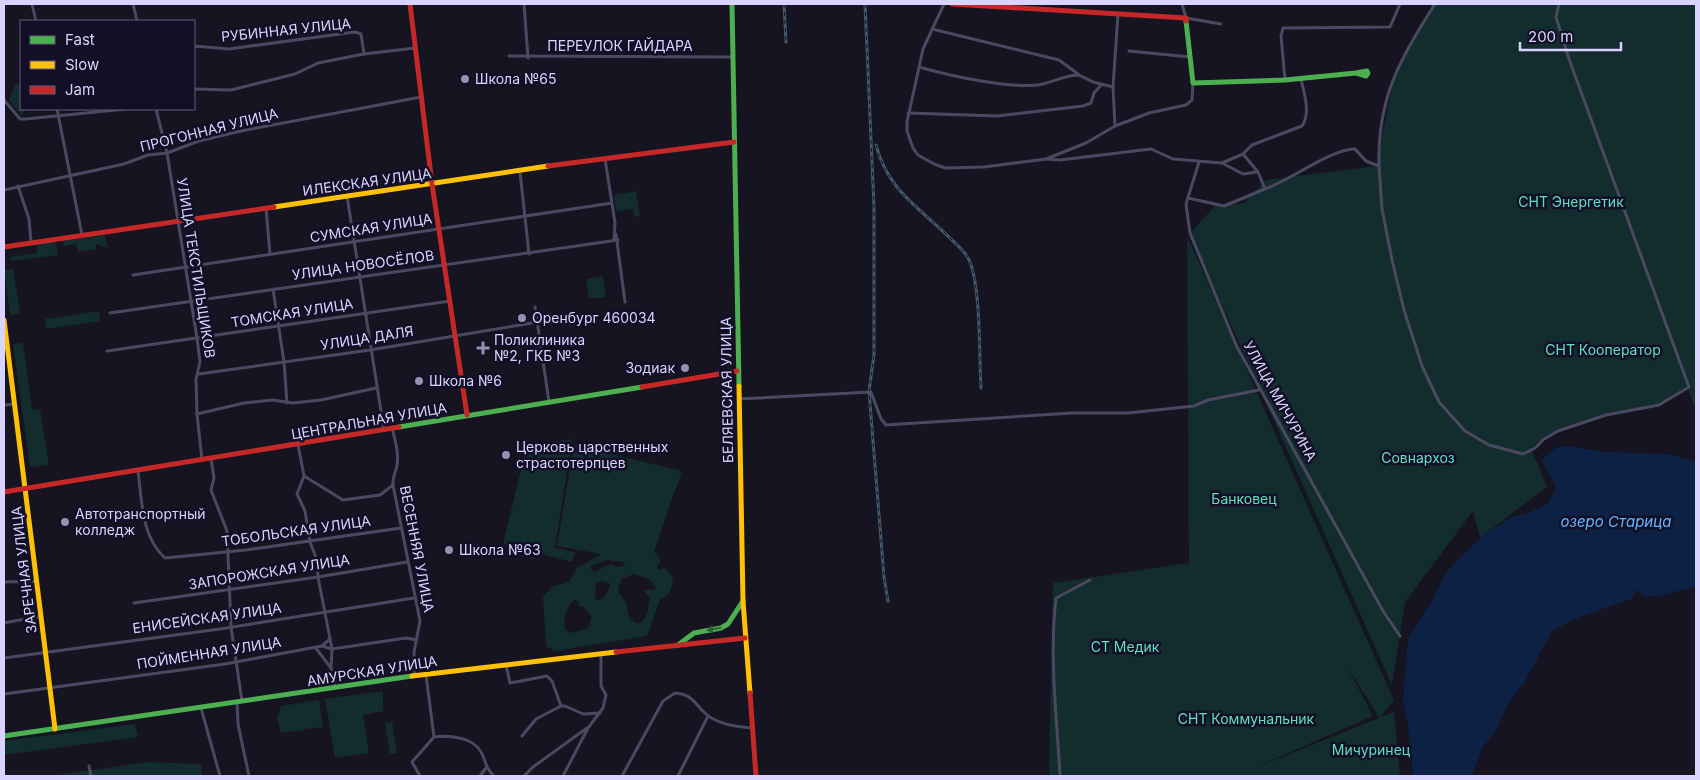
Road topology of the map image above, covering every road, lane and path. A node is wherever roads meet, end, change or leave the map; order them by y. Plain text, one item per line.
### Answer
1 (32, 4) edge
2 (133, 4) edge
3 (410, 4) edge
4 (524, 4) edge
5 (732, 4) edge
6 (944, 4) edge
7 (952, 4) edge
8 (1182, 4) edge
9 (1400, 4) edge
10 (1435, 4) edge
11 (1559, 4) edge
12 (1118, 14) junction
13 (1186, 18) junction
14 (36, 20) edge
15 (137, 20) edge
16 (1221, 24) dead end
17 (932, 29) junction
18 (195, 46) edge
19 (415, 48) junction
20 (1129, 51) dead end
21 (364, 54) junction
22 (509, 56) dead end
23 (732, 57) junction
24 (1191, 57) junction
25 (528, 58) junction
26 (919, 67) junction
27 (1356, 73) dead end
28 (1079, 75) junction
29 (1302, 79) junction
30 (1285, 80) junction
31 (1193, 83) junction
32 (1102, 84) junction
33 (1113, 86) junction
34 (195, 89) edge
35 (421, 97) junction
36 (4, 100) edge
37 (57, 110) edge
38 (118, 110) edge
39 (156, 110) edge
40 (908, 113) junction
41 (59, 117) junction
42 (1115, 126) junction
43 (734, 142) junction
44 (168, 153) junction
45 (1243, 154) junction
46 (605, 159) junction
47 (1046, 159) junction
48 (1199, 162) junction
49 (1222, 163) junction
50 (1379, 166) junction
51 (520, 172) junction
52 (1258, 172) junction
53 (72, 174) junction
54 (432, 184) junction
55 (18, 186) junction
56 (1265, 189) junction
57 (4, 190) edge
58 (347, 196) junction
59 (1188, 198) junction
60 (612, 203) junction
61 (266, 208) junction
62 (525, 217) junction
63 (179, 220) junction
64 (439, 229) junction
65 (82, 235) junction
66 (616, 240) junction
67 (31, 242) junction
68 (354, 242) junction
69 (4, 247) edge
70 (270, 254) junction
71 (529, 254) junction
72 (445, 265) junction
73 (186, 266) junction
74 (133, 275) dead end
75 (358, 278) junction
76 (273, 289) junction
77 (191, 301) junction
78 (450, 301) junction
79 (625, 302) dead end
80 (535, 307) dead end
81 (110, 313) dead end
82 (364, 313) junction
83 (4, 320) edge
84 (538, 322) junction
85 (4, 328) edge
86 (278, 328) junction
87 (455, 336) junction
88 (197, 338) junction
89 (370, 350) junction
90 (107, 351) dead end
91 (284, 362) junction
92 (7, 365) edge
93 (737, 371) junction
94 (199, 374) junction
95 (376, 388) junction
96 (1260, 390) junction
97 (738, 399) junction
98 (287, 402) junction
99 (549, 402) junction
100 (16, 404) junction
101 (4, 405) edge
102 (197, 414) junction
103 (467, 415) junction
104 (392, 428) junction
105 (384, 430) junction
106 (298, 445) junction
107 (211, 459) junction
108 (202, 460) junction
109 (138, 471) junction
110 (304, 476) junction
111 (393, 485) junction
112 (26, 489) junction
113 (4, 492) edge
114 (401, 528) junction
115 (310, 542) junction
116 (228, 552) junction
117 (407, 562) junction
118 (318, 577) junction
119 (1090, 580) dead end
120 (37, 581) junction
121 (4, 582) edge
122 (230, 590) junction
123 (414, 598) junction
124 (743, 601) junction
125 (134, 603) dead end
126 (326, 613) junction
127 (41, 616) junction
128 (4, 623) edge
129 (231, 627) junction
130 (1400, 636) dead end
131 (745, 638) junction
132 (330, 639) junction
133 (417, 640) junction
134 (322, 646) junction
135 (676, 646) junction
136 (315, 647) junction
137 (332, 649) junction
138 (45, 652) junction
139 (602, 654) junction
140 (4, 658) edge
141 (236, 661) junction
142 (506, 664) junction
143 (331, 668) junction
144 (426, 674) junction
145 (415, 676) junction
146 (335, 688) junction
147 (50, 689) junction
148 (4, 694) edge
149 (240, 702) junction
150 (561, 706) junction
151 (201, 708) junction
152 (600, 713) junction
153 (708, 716) junction
154 (588, 728) junction
155 (751, 728) junction
156 (54, 729) junction
157 (4, 736) edge
158 (522, 736) dead end
159 (434, 737) junction
160 (89, 766) dead end
161 (486, 768) junction
162 (91, 776) edge
163 (219, 776) edge
164 (249, 776) edge
165 (420, 776) edge
166 (480, 776) edge
167 (494, 776) edge
168 (524, 776) edge
169 (563, 776) edge
170 (622, 776) edge
171 (678, 776) edge
172 (756, 776) edge
173 (1060, 776) edge

1 - 14 street
2 - 15 street
3 - 19 street
4 - 25 street
5 - 23 street, БЕЛЯЕВСКАЯ УЛИЦА
6 - 17 street
7 - 12 street
8 - 13 street
9 - 30 street
10 - 50 street
11 - 50 street
12 - 13 street
12 - 33 street
13 - 16 street
13 - 24 street
17 - 26 street
17 - 28 street
18 - 21 street, РУБИННАЯ УЛИЦА
19 - 21 street
19 - 35 street
20 - 24 street
21 - 34 street
22 - 25 street, ПЕРЕУЛОК ГАЙДАРА
23 - 25 street, ПЕРЕУЛОК ГАЙДАРА
23 - 43 street, БЕЛЯЕВСКАЯ УЛИЦА
24 - 31 street
26 - 28 street
26 - 40 street
27 - 29 street
28 - 32 street
29 - 30 street
29 - 45 street
30 - 31 street
31 - 42 street
32 - 33 street
32 - 40 street
33 - 42 street
35 - 44 street, ПРОГОННАЯ УЛИЦА
35 - 54 street
36 - 41 street
37 - 41 street
38 - 41 street
39 - 44 street, УЛИЦА ТЕКСТИЛЬЩИКОВ
40 - 47 street
41 - 53 street
42 - 47 street
43 - 46 street, ИЛЕКСКАЯ УЛИЦА
43 - 93 street, БЕЛЯЕВСКАЯ УЛИЦА
44 - 53 street, ПРОГОННАЯ УЛИЦА
44 - 63 street, УЛИЦА ТЕКСТИЛЬЩИКОВ
45 - 49 street
45 - 52 street
46 - 51 street, ИЛЕКСКАЯ УЛИЦА
46 - 60 street
47 - 48 street
48 - 49 street
48 - 59 street, УЛИЦА МИЧУРИНА
49 - 52 street
50 - 56 street
51 - 54 street, ИЛЕКСКАЯ УЛИЦА
51 - 62 street
52 - 56 street
53 - 55 street, ПРОГОННАЯ УЛИЦА
53 - 65 street
54 - 58 street, ИЛЕКСКАЯ УЛИЦА
54 - 64 street
55 - 57 street, ПРОГОННАЯ УЛИЦА
55 - 67 street
56 - 59 street
58 - 61 street, ИЛЕКСКАЯ УЛИЦА
58 - 68 street
59 - 96 street, УЛИЦА МИЧУРИНА
60 - 62 street, СУМСКАЯ УЛИЦА
60 - 66 street
61 - 63 street, ИЛЕКСКАЯ УЛИЦА
61 - 70 street
62 - 64 street, СУМСКАЯ УЛИЦА
62 - 71 street
63 - 65 street, ИЛЕКСКАЯ УЛИЦА
63 - 73 street, УЛИЦА ТЕКСТИЛЬЩИКОВ
64 - 68 street, СУМСКАЯ УЛИЦА
64 - 72 street
65 - 67 street, ИЛЕКСКАЯ УЛИЦА
66 - 71 street, УЛИЦА НОВОСЁЛОВ
66 - 79 street
67 - 69 street, ИЛЕКСКАЯ УЛИЦА
68 - 70 street, СУМСКАЯ УЛИЦА
68 - 75 street
70 - 73 street, СУМСКАЯ УЛИЦА
71 - 72 street, УЛИЦА НОВОСЁЛОВ
72 - 75 street, УЛИЦА НОВОСЁЛОВ
72 - 78 street
73 - 74 street, СУМСКАЯ УЛИЦА
73 - 77 street, УЛИЦА ТЕКСТИЛЬЩИКОВ
75 - 76 street, УЛИЦА НОВОСЁЛОВ
75 - 82 street
76 - 77 street, УЛИЦА НОВОСЁЛОВ
76 - 86 street
77 - 81 street, УЛИЦА НОВОСЁЛОВ
77 - 88 street, УЛИЦА ТЕКСТИЛЬЩИКОВ
78 - 82 street, ТОМСКАЯ УЛИЦА
78 - 87 street
80 - 84 street
82 - 86 street, ТОМСКАЯ УЛИЦА
82 - 89 street
83 - 85 street, ЗАРЕЧНАЯ УЛИЦА
84 - 87 street, УЛИЦА ДАЛЯ
84 - 99 street
85 - 92 street, ЗАРЕЧНАЯ УЛИЦА
86 - 88 street, ТОМСКАЯ УЛИЦА
86 - 91 street
87 - 89 street, УЛИЦА ДАЛЯ
87 - 103 street
88 - 90 street, ТОМСКАЯ УЛИЦА
88 - 94 street, УЛИЦА ТЕКСТИЛЬЩИКОВ
89 - 91 street, УЛИЦА ДАЛЯ
89 - 95 street
91 - 94 street, УЛИЦА ДАЛЯ
91 - 98 street
92 - 100 street, ЗАРЕЧНАЯ УЛИЦА
93 - 97 street, БЕЛЯЕВСКАЯ УЛИЦА
93 - 99 street, ЦЕНТРАЛЬНАЯ УЛИЦА
94 - 102 street, УЛИЦА ТЕКСТИЛЬЩИКОВ
95 - 98 street
95 - 105 street
96 - 97 street
96 - 130 street, УЛИЦА МИЧУРИНА
97 - 124 street, БЕЛЯЕВСКАЯ УЛИЦА
98 - 102 street
99 - 103 street, ЦЕНТРАЛЬНАЯ УЛИЦА
100 - 101 street
100 - 112 street, ЗАРЕЧНАЯ УЛИЦА
102 - 108 street, УЛИЦА ТЕКСТИЛЬЩИКОВ
103 - 104 street, ЦЕНТРАЛЬНАЯ УЛИЦА
104 - 105 street, ЦЕНТРАЛЬНАЯ УЛИЦА
104 - 111 street, ВЕСЕННЯЯ УЛИЦА
105 - 106 street, ЦЕНТРАЛЬНАЯ УЛИЦА
106 - 107 street, ЦЕНТРАЛЬНАЯ УЛИЦА
106 - 110 street
107 - 108 street, ЦЕНТРАЛЬНАЯ УЛИЦА
107 - 116 street
108 - 109 street, ЦЕНТРАЛЬНАЯ УЛИЦА
109 - 112 street, ЦЕНТРАЛЬНАЯ УЛИЦА
109 - 116 street, ТОБОЛЬСКАЯ УЛИЦА
110 - 111 street
110 - 115 street
111 - 114 street, ВЕСЕННЯЯ УЛИЦА
112 - 113 street, ЦЕНТРАЛЬНАЯ УЛИЦА
112 - 120 street, ЗАРЕЧНАЯ УЛИЦА
114 - 115 street, ТОБОЛЬСКАЯ УЛИЦА
114 - 117 street, ВЕСЕННЯЯ УЛИЦА
115 - 116 street, ТОБОЛЬСКАЯ УЛИЦА
115 - 118 street
116 - 122 street
117 - 118 street, ЗАПОРОЖСКАЯ УЛИЦА
117 - 123 street, ВЕСЕННЯЯ УЛИЦА
118 - 122 street, ЗАПОРОЖСКАЯ УЛИЦА
118 - 126 street
119 - 173 street
120 - 121 street
120 - 127 street, ЗАРЕЧНАЯ УЛИЦА
122 - 125 street, ЗАПОРОЖСКАЯ УЛИЦА
122 - 129 street
123 - 126 street, ЕНИСЕЙСКАЯ УЛИЦА
123 - 133 street, ВЕСЕННЯЯ УЛИЦА
124 - 131 street, БЕЛЯЕВСКАЯ УЛИЦА
124 -> 135 street
126 - 129 street, ЕНИСЕЙСКАЯ УЛИЦА
126 - 132 street
127 - 128 street
127 - 138 street, ЗАРЕЧНАЯ УЛИЦА
129 - 138 street, ЕНИСЕЙСКАЯ УЛИЦА
129 - 141 street
131 - 135 street, АМУРСКАЯ УЛИЦА
131 - 155 street, БЕЛЯЕВСКАЯ УЛИЦА
132 - 134 street
132 - 137 street
133 - 137 street, ПОЙМЕННАЯ УЛИЦА
133 - 145 street, ВЕСЕННЯЯ УЛИЦА
134 - 136 street, ПОЙМЕННАЯ УЛИЦА
134 - 137 street, ПОЙМЕННАЯ УЛИЦА
135 - 139 street, АМУРСКАЯ УЛИЦА
136 - 141 street, ПОЙМЕННАЯ УЛИЦА
136 - 143 street
137 - 143 street
138 - 140 street, ЕНИСЕЙСКАЯ УЛИЦА
138 - 147 street, ЗАРЕЧНАЯ УЛИЦА
139 - 142 street, АМУРСКАЯ УЛИЦА
139 - 152 street
141 - 147 street, ПОЙМЕННАЯ УЛИЦА
141 - 149 street
142 - 144 street, АМУРСКАЯ УЛИЦА
142 - 150 street
143 - 146 street
144 - 145 street, АМУРСКАЯ УЛИЦА
144 - 159 street
145 - 146 street, АМУРСКАЯ УЛИЦА
146 - 149 street, АМУРСКАЯ УЛИЦА
147 - 148 street, ПОЙМЕННАЯ УЛИЦА
147 - 156 street, ЗАРЕЧНАЯ УЛИЦА
149 - 151 street, АМУРСКАЯ УЛИЦА
149 - 164 street
150 - 152 street
150 - 158 street
151 - 156 street, АМУРСКАЯ УЛИЦА
151 - 163 street
152 - 154 street
153 - 155 street
153 - 170 street
153 - 171 street
154 - 168 street
154 - 169 street
155 - 172 street, БЕЛЯЕВСКАЯ УЛИЦА
156 - 157 street, АМУРСКАЯ УЛИЦА
159 - 161 street
159 - 165 street
160 - 162 street
161 - 166 street
161 - 167 street

